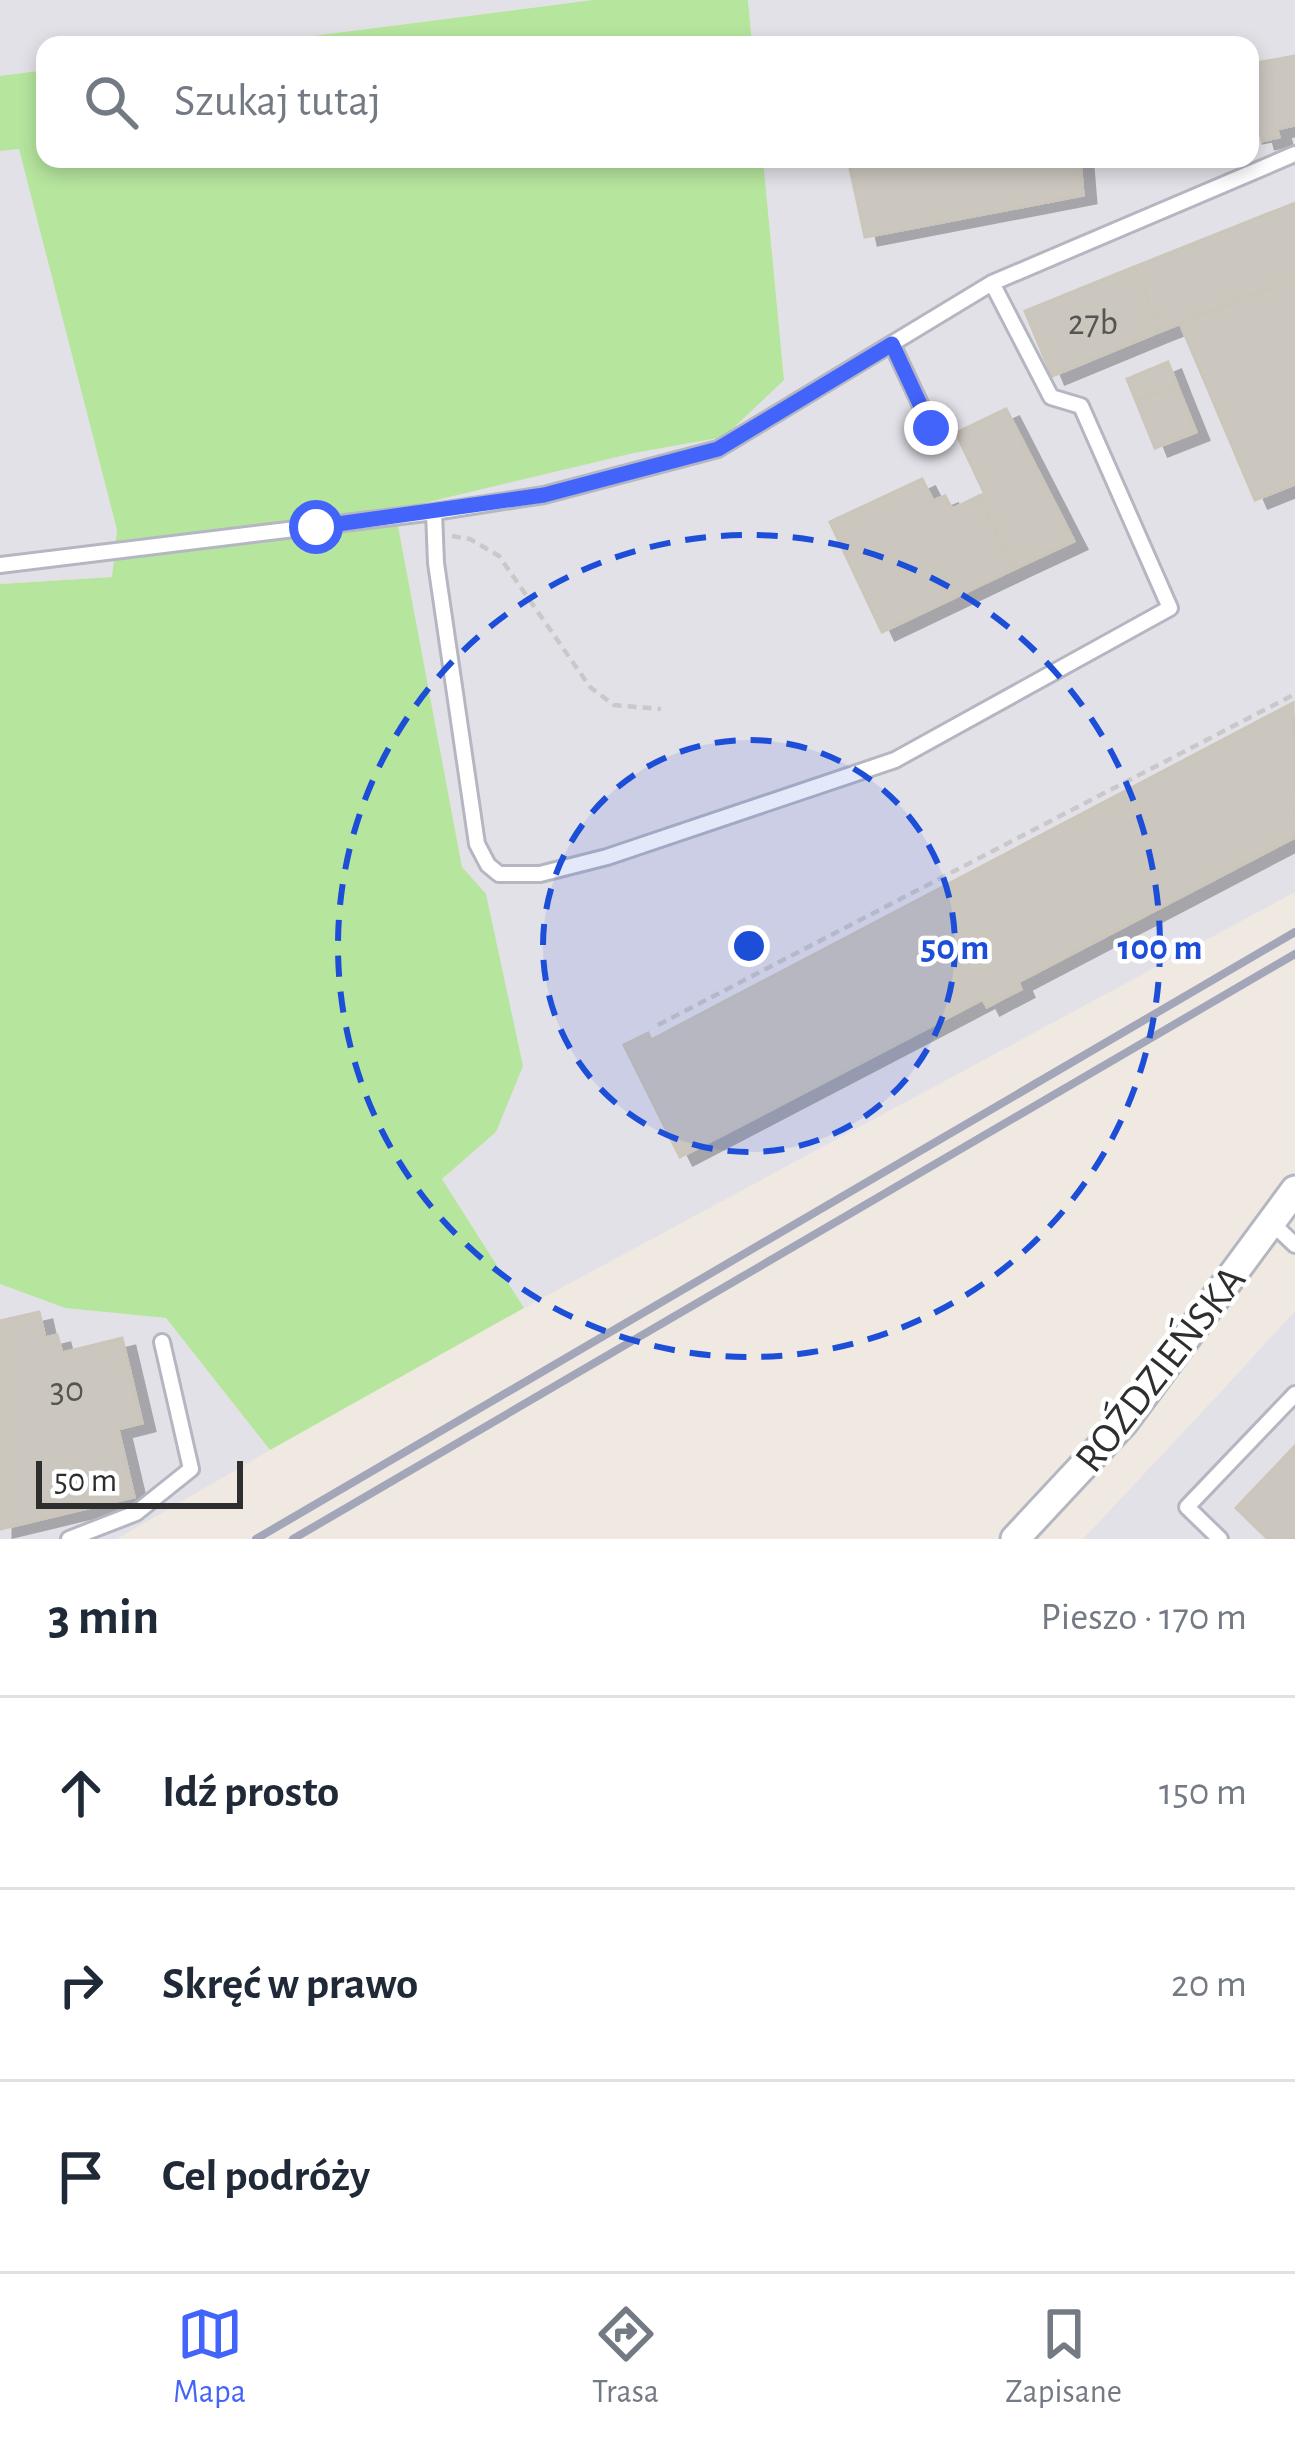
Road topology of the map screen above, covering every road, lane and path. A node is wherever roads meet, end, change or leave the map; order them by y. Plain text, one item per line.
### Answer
1 (1295, 154) edge
2 (992, 283) junction
3 (892, 344) junction
4 (931, 428) dead end
5 (434, 512) junction
6 (434, 534) junction
7 (0, 566) edge
8 (1295, 694) edge
9 (661, 709) dead end
10 (658, 1025) dead end
11 (1295, 1190) edge
12 (1271, 1222) junction
13 (1295, 1246) edge
14 (162, 1342) dead end
15 (1295, 1394) edge
16 (69, 1539) edge
17 (1015, 1539) edge
18 (1220, 1539) edge

1 - 2 lane
2 - 3 lane
2 - 6 lane
3 - 4 lane
3 - 5 lane
5 - 6 lane
5 - 7 lane
6 - 9 path
8 - 10 path
11 - 12 street, ROŹDZIEŃSKA
12 - 13 lane
12 - 17 street, ROŹDZIEŃSKA
14 - 16 lane
15 - 18 lane

